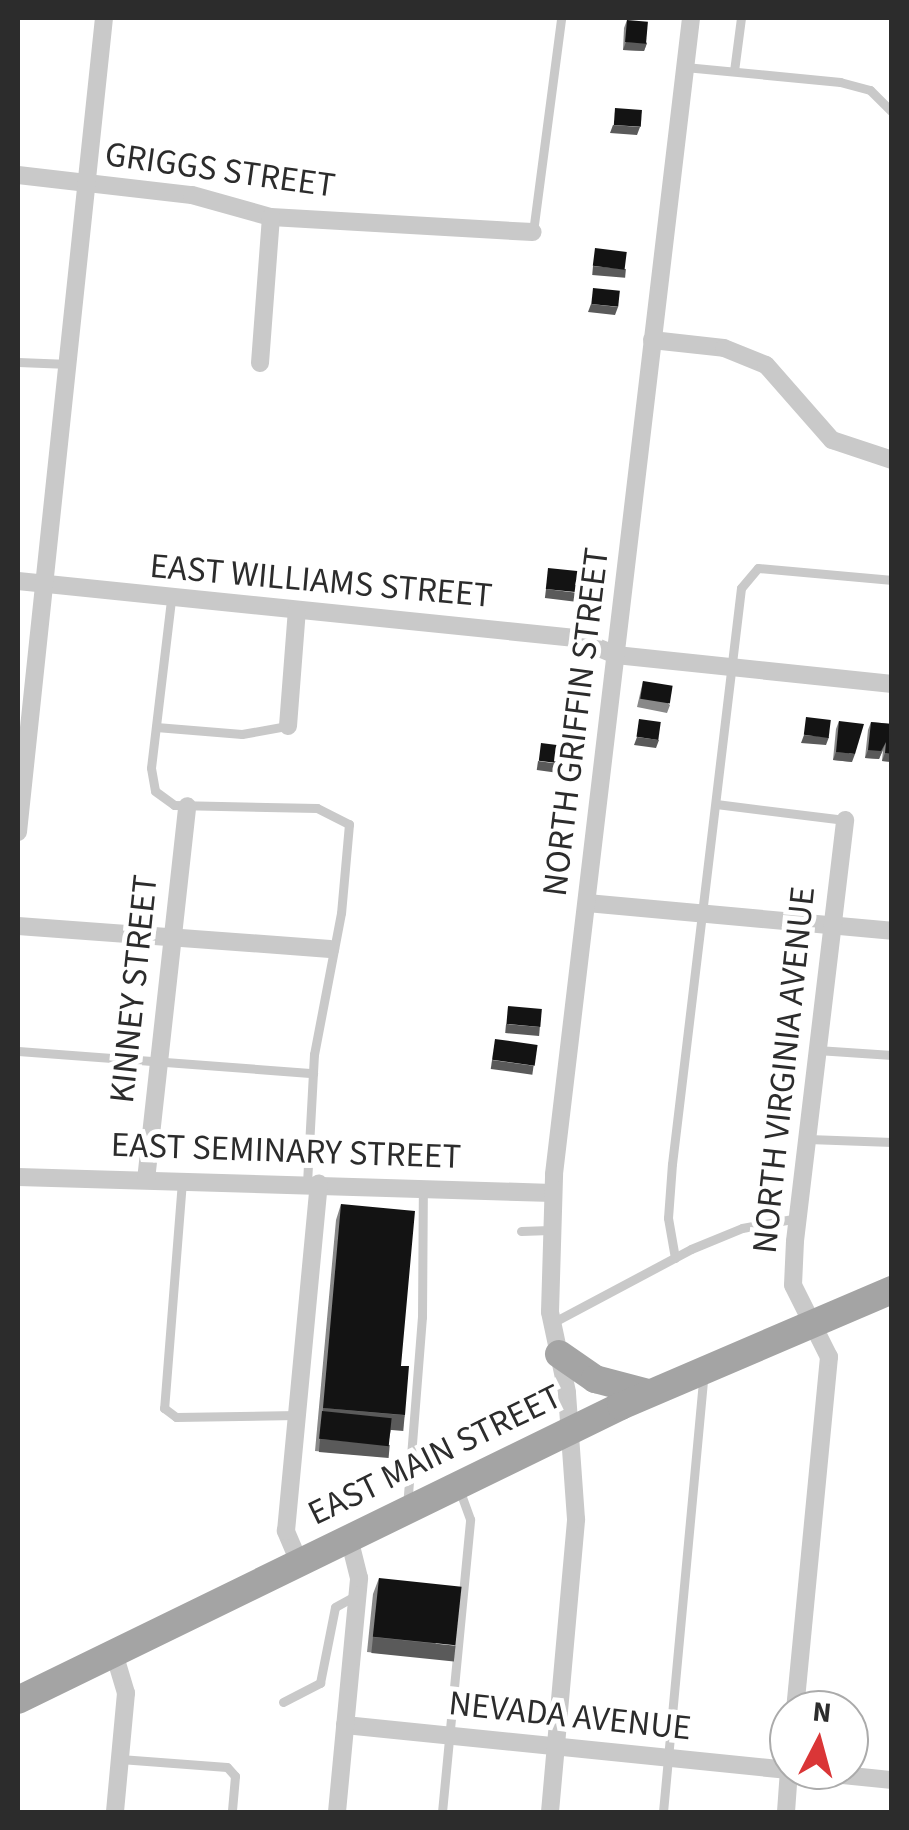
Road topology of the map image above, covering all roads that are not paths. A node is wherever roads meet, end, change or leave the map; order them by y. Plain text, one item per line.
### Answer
1 (104, 18) edge
2 (561, 18) edge
3 (691, 18) edge
4 (740, 18) edge
5 (685, 66) junction
6 (734, 72) junction
7 (892, 112) edge
8 (18, 175) edge
9 (89, 184) junction
10 (271, 217) junction
11 (534, 232) joint
12 (652, 340) junction
13 (18, 362) edge
14 (260, 363) dead end
15 (69, 364) junction
16 (892, 460) edge
17 (892, 580) edge
18 (18, 582) edge
19 (46, 587) junction
20 (171, 600) junction
21 (297, 610) junction
22 (616, 655) junction
23 (730, 670) junction
24 (892, 684) edge
25 (288, 726) joint
26 (156, 727) junction
27 (716, 804) junction
28 (187, 806) junction
29 (845, 820) joint
30 (18, 832) edge
31 (587, 903) junction
32 (703, 914) junction
33 (18, 926) edge
34 (832, 926) junction
35 (892, 931) edge
36 (172, 938) junction
37 (330, 948) junction
38 (817, 1050) junction
39 (18, 1051) edge
40 (892, 1055) edge
41 (159, 1062) junction
42 (313, 1073) junction
43 (805, 1138) junction
44 (892, 1142) edge
45 (18, 1176) edge
46 (146, 1180) junction
47 (182, 1181) junction
48 (313, 1184) junction
49 (423, 1188) junction
50 (553, 1194) junction
51 (798, 1218) junction
52 (550, 1230) junction
53 (521, 1231) dead end
54 (675, 1258) junction
55 (892, 1290) edge
56 (552, 1323) junction
57 (812, 1324) junction
58 (559, 1354) junction
59 (703, 1370) junction
60 (648, 1393) junction
61 (298, 1415) junction
62 (569, 1433) junction
63 (457, 1486) junction
64 (407, 1510) junction
65 (349, 1538) junction
66 (299, 1562) junction
67 (357, 1595) junction
68 (114, 1653) junction
69 (797, 1690) edge
70 (18, 1700) edge
71 (284, 1702) dead end
72 (345, 1725) junction
73 (450, 1737) junction
74 (556, 1748) junction
75 (667, 1758) junction
76 (120, 1759) junction
77 (769, 1768) edge
78 (115, 1812) edge
79 (232, 1812) edge
80 (337, 1812) edge
81 (442, 1812) edge
82 (550, 1812) edge
83 (663, 1812) edge

1 - 9 street
2 - 11 lane
3 - 5 street, NORTH GRIFFIN STREET
4 - 6 lane
5 - 6 lane
5 - 12 street, NORTH GRIFFIN STREET
6 - 7 lane
8 - 9 street, GRIGGS STREET
9 - 10 street, GRIGGS STREET
9 - 15 street
10 - 11 street, GRIGGS STREET
10 - 14 street
12 - 16 street
12 - 22 street, NORTH GRIFFIN STREET
13 - 15 lane
15 - 19 street
17 - 23 lane
18 - 19 street, EAST WILLIAMS STREET
19 - 20 street, EAST WILLIAMS STREET
19 - 30 street
20 - 21 street, EAST WILLIAMS STREET
20 - 26 lane
21 - 22 street, EAST WILLIAMS STREET
21 - 25 street
22 - 23 street, EAST WILLIAMS STREET
22 - 31 street, NORTH GRIFFIN STREET
23 - 24 street, EAST WILLIAMS STREET
23 - 27 lane
25 - 26 lane
26 - 28 lane
27 - 29 lane
27 - 32 lane
28 - 36 street, KINNEY STREET
28 - 37 lane
29 - 34 street, NORTH VIRGINIA AVENUE
31 - 32 street
31 - 50 street, NORTH GRIFFIN STREET
32 - 34 street
32 - 54 lane
33 - 36 street
34 - 35 street
34 - 38 street, NORTH VIRGINIA AVENUE
36 - 37 street
36 - 41 street, KINNEY STREET
37 - 42 lane
38 - 40 lane
38 - 43 street, NORTH VIRGINIA AVENUE
39 - 41 lane
41 - 42 lane
41 - 46 street, KINNEY STREET
42 - 48 lane
43 - 44 lane
43 - 51 street, NORTH VIRGINIA AVENUE
45 - 46 street, EAST SEMINARY STREET
46 - 47 street, EAST SEMINARY STREET
47 - 48 street, EAST SEMINARY STREET
47 - 61 lane
48 - 49 street, EAST SEMINARY STREET
48 - 61 street
49 - 50 street, EAST SEMINARY STREET
49 - 64 lane
50 - 52 street, NORTH GRIFFIN STREET
51 - 54 lane
51 - 57 street, NORTH VIRGINIA AVENUE
52 - 53 lane
52 - 56 street, NORTH GRIFFIN STREET
54 - 56 lane
55 - 57 main road, EAST MAIN STREET
56 - 58 street, NORTH GRIFFIN STREET
57 - 59 main road, EAST MAIN STREET
57 - 69 street, NORTH VIRGINIA AVENUE
58 - 60 main road
58 - 62 street, NORTH GRIFFIN STREET
59 - 60 main road, EAST MAIN STREET
59 - 75 lane
60 - 62 main road, EAST MAIN STREET
61 - 66 street
62 - 63 main road, EAST MAIN STREET
62 - 74 street, NORTH GRIFFIN STREET
63 - 64 main road, EAST MAIN STREET
63 - 73 lane
64 - 65 main road, EAST MAIN STREET
65 - 66 main road, EAST MAIN STREET
65 - 67 street
66 - 68 main road, EAST MAIN STREET
67 - 71 lane
67 - 72 street
68 - 70 main road, EAST MAIN STREET
68 - 76 street
72 - 73 street, NEVADA AVENUE
72 - 80 street
73 - 74 street, NEVADA AVENUE
73 - 81 lane
74 - 75 street, NEVADA AVENUE
74 - 82 street, NORTH GRIFFIN STREET
75 - 77 street, NEVADA AVENUE
75 - 83 lane
76 - 78 street
76 - 79 lane

